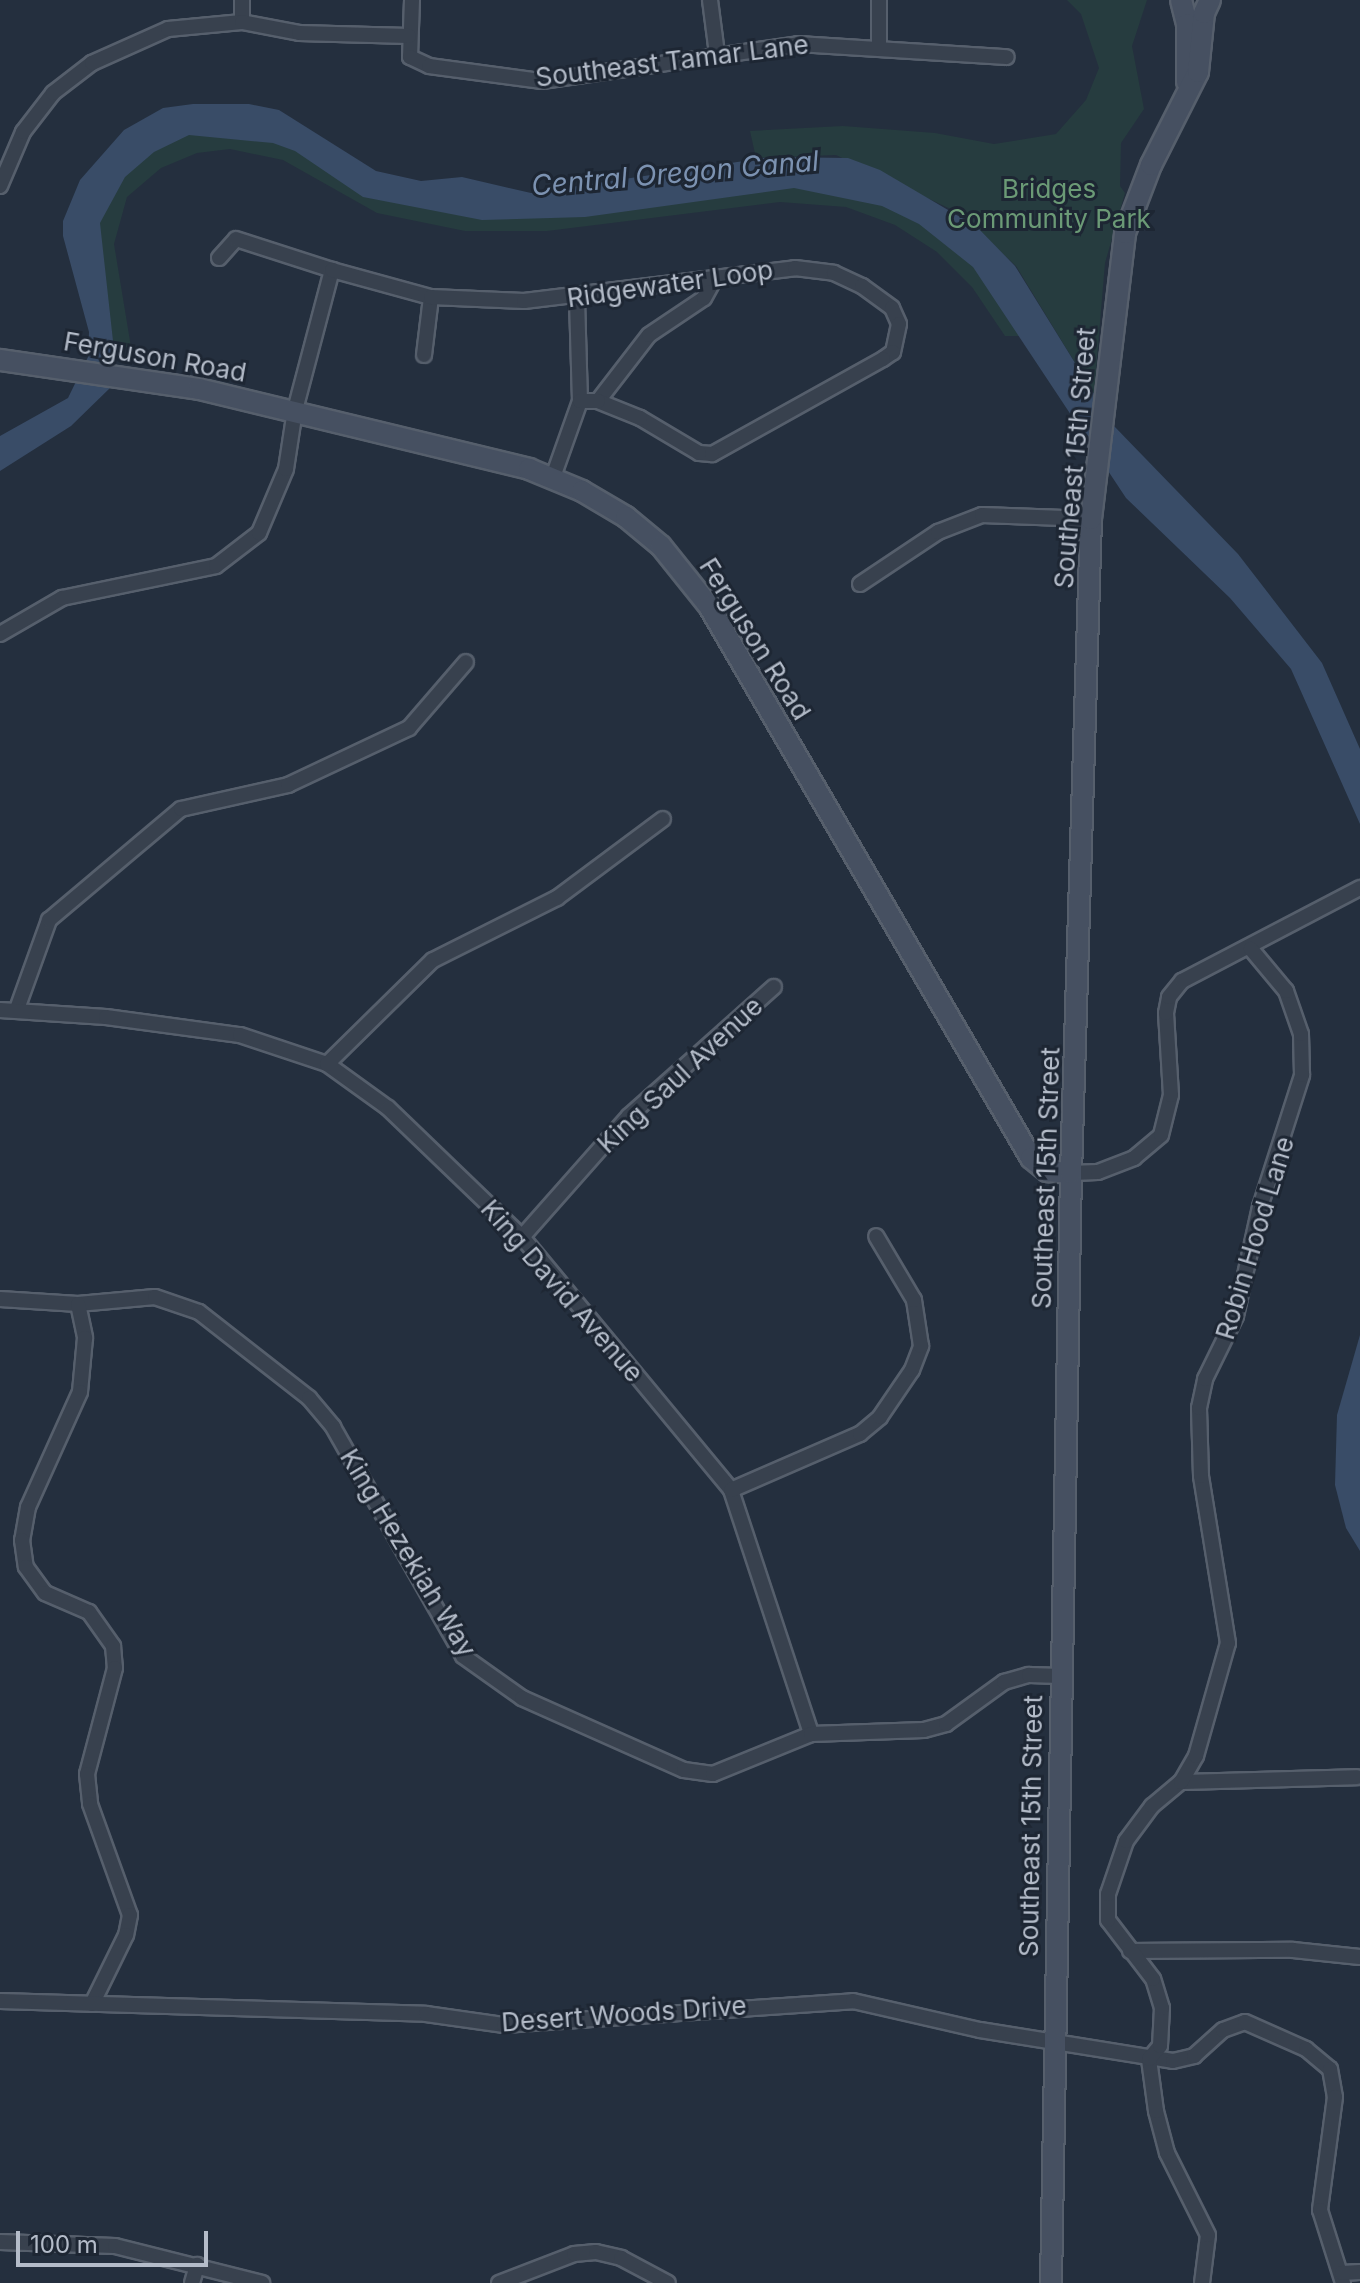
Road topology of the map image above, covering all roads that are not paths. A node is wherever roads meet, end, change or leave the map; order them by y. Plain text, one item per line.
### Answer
1 (242, 0) edge
2 (412, 0) edge
3 (710, 0) edge
4 (879, 0) edge
5 (1181, 0) edge
6 (1210, 0) edge
7 (242, 22) junction
8 (409, 36) junction
9 (879, 46) junction
10 (717, 54) junction
11 (1007, 57) dead end
12 (1187, 90) junction
13 (0, 186) edge
14 (219, 258) dead end
15 (332, 270) junction
16 (715, 278) junction
17 (431, 297) junction
18 (577, 297) junction
19 (424, 355) dead end
20 (0, 360) edge
21 (580, 401) junction
22 (598, 401) junction
23 (295, 410) junction
24 (553, 477) junction
25 (1091, 519) junction
26 (860, 584) dead end
27 (0, 634) edge
28 (466, 662) dead end
29 (663, 819) dead end
30 (1360, 888) edge
31 (1251, 949) junction
32 (774, 987) dead end
33 (17, 1009) junction
34 (0, 1010) edge
35 (327, 1064) junction
36 (1071, 1173) junction
37 (876, 1236) dead end
38 (522, 1237) junction
39 (0, 1299) edge
40 (78, 1304) junction
41 (731, 1490) junction
42 (1061, 1676) junction
43 (811, 1734) junction
44 (1357, 1777) dead end
45 (1181, 1782) junction
46 (1130, 1951) junction
47 (1360, 1957) edge
48 (0, 2001) edge
49 (92, 2004) junction
50 (1052, 2039) junction
51 (1149, 2059) junction
52 (0, 2242) edge
53 (197, 2265) junction
54 (1360, 2272) edge
55 (1342, 2278) edge
56 (192, 2283) edge
57 (262, 2283) edge
58 (499, 2283) edge
59 (668, 2283) edge
60 (1051, 2283) edge
61 (1202, 2283) edge

1 - 7 street
2 - 8 street
3 - 10 street
4 - 9 street
5 - 12 main road, Southeast 15th Street
6 - 12 main road, Southeast 15th Street
7 - 8 street
7 - 13 street
8 - 10 street, Southeast Tamar Lane
9 - 10 street, Southeast Tamar Lane
9 - 11 street, Southeast Tamar Lane
12 - 25 main road, Southeast 15th Street
14 - 15 street, Ridgewater Loop
15 - 17 street, Ridgewater Loop
15 - 23 street
16 - 18 street, Ridgewater Loop
16 - 22 street
16 - 22 street, Ridgewater Loop
17 - 18 street, Ridgewater Loop
17 - 19 street
18 - 21 street
20 - 23 main road, Ferguson Road
21 - 22 street, Ridgewater Loop
21 - 24 street
23 - 24 main road, Ferguson Road
23 - 27 street
24 - 36 main road, Ferguson Road
25 - 26 street
25 - 36 main road, Southeast 15th Street
28 - 33 street
29 - 35 street
30 - 31 street
31 - 36 street
31 - 45 street, Robin Hood Lane
32 - 38 street, King Saul Avenue
33 - 34 street, King David Avenue
33 - 35 street, King David Avenue
35 - 38 street, King David Avenue
36 - 42 main road, Southeast 15th Street
37 - 41 street
38 - 41 street, King David Avenue
39 - 40 street, King Hezekiah Way
40 - 43 street, King Hezekiah Way
40 - 49 street
41 - 43 street, King David Avenue
42 - 43 street, King Hezekiah Way
42 - 50 main road, Southeast 15th Street
44 - 45 street
45 - 46 street, Robin Hood Lane
46 - 47 street
46 - 51 street, Robin Hood Lane
48 - 49 street, Desert Woods Drive
49 - 50 street, Desert Woods Drive
50 - 51 street, Desert Woods Drive
50 - 60 main road, Southeast 15th Street
51 - 55 street, Desert Woods Drive
51 - 61 street
52 - 53 street
53 - 56 street
53 - 57 street
54 - 55 street
58 - 59 street

